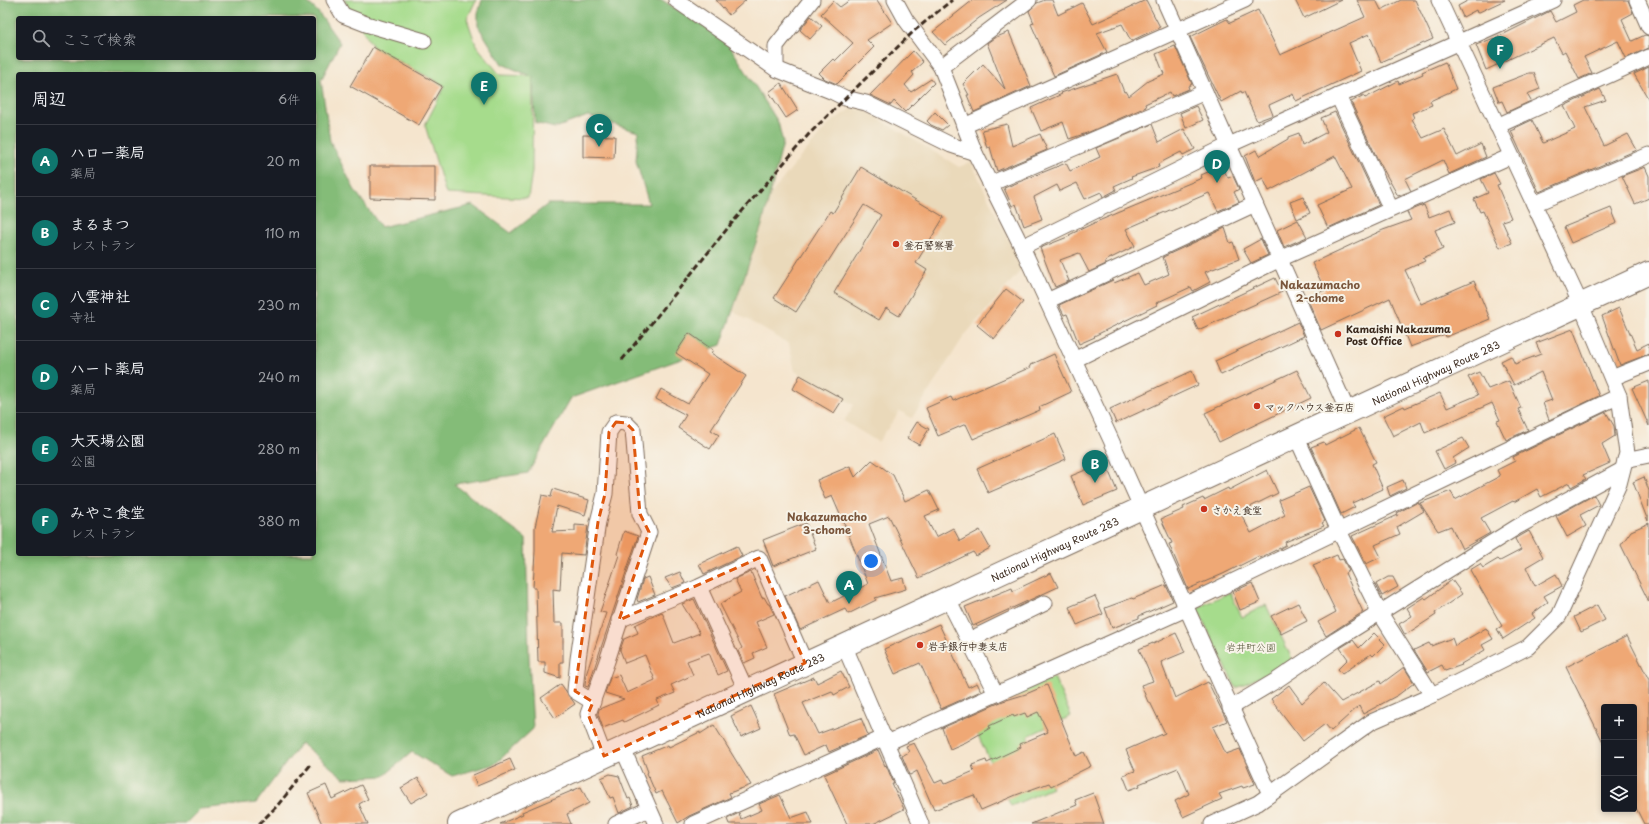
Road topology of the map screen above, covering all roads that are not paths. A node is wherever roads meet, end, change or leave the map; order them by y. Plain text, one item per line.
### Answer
1 (334, 0) edge
2 (676, 0) edge
3 (812, 0) edge
4 (895, 0) edge
5 (1029, 0) edge
6 (1164, 0) edge
7 (1245, 0) edge
8 (1439, 0) edge
9 (1552, 0) edge
10 (1637, 0) edge
11 (1649, 27) edge
12 (1178, 30) junction
13 (424, 41) dead end
14 (1458, 42) junction
15 (1649, 56) edge
16 (941, 67) junction
17 (776, 69) junction
18 (1205, 92) junction
19 (1338, 96) junction
20 (964, 126) junction
21 (1497, 126) junction
22 (1229, 145) junction
23 (975, 153) junction
24 (1649, 155) edge
25 (1511, 156) junction
26 (990, 184) junction
27 (1255, 204) junction
28 (1534, 204) junction
29 (1392, 209) junction
30 (1022, 247) junction
31 (1280, 259) junction
32 (1649, 273) edge
33 (1047, 301) junction
34 (1580, 305) junction
35 (1074, 360) junction
36 (1649, 363) edge
37 (1612, 378) junction
38 (1619, 396) junction
39 (1348, 412) junction
40 (1296, 436) junction
41 (1649, 455) edge
42 (1624, 465) junction
43 (1142, 507) junction
44 (1339, 532) junction
45 (699, 587) junction
46 (947, 597) junction
47 (1046, 603) dead end
48 (1185, 607) junction
49 (1380, 613) junction
50 (619, 620) junction
51 (969, 640) junction
52 (844, 645) junction
53 (805, 663) junction
54 (746, 690) junction
55 (996, 694) junction
56 (1432, 695) junction
57 (593, 702) junction
58 (1230, 708) junction
59 (886, 740) junction
60 (613, 751) junction
61 (1270, 794) junction
62 (649, 809) junction
63 (916, 822) edge
64 (459, 824) edge
65 (616, 824) edge
66 (656, 824) edge
67 (693, 824) edge
68 (1212, 824) edge

1 - 13 street
2 - 17 street
3 - 17 street
4 - 16 street
5 - 16 street
6 - 12 street
7 - 12 street
8 - 14 street
9 - 14 street
10 - 11 street
12 - 18 street
12 - 20 street
14 - 19 street
14 - 21 street
15 - 21 street
16 - 20 street
17 - 23 street
18 - 22 street
18 - 26 street
19 - 22 street
19 - 29 street
20 - 23 street
21 - 25 street
22 - 27 street
22 - 30 street
23 - 26 street
24 - 28 street
25 - 28 street
25 - 29 street
26 - 30 street
27 - 31 street
27 - 33 street
28 - 34 street
29 - 31 street
30 - 33 street
31 - 35 street
31 - 39 street
32 - 34 highway, National Highway Route 283
33 - 35 street
34 - 37 street
34 - 39 highway, National Highway Route 283
35 - 43 street
36 - 37 street
37 - 38 street
38 - 42 street
38 - 44 street
39 - 40 highway, National Highway Route 283
40 - 43 highway, National Highway Route 283
40 - 44 street
41 - 42 street
42 - 49 street
42 - 56 street
43 - 46 highway, National Highway Route 283
43 - 48 street
44 - 48 street
44 - 49 street
45 - 50 street
45 - 53 street
45 - 54 street
46 - 51 street
46 - 52 highway, National Highway Route 283
47 - 51 street
48 - 55 street
48 - 58 street
49 - 56 street
49 - 58 street
50 - 57 street
50 - 57 street
51 - 55 street
52 - 53 highway, National Highway Route 283
52 - 59 street
53 - 54 highway, National Highway Route 283
54 - 60 highway, National Highway Route 283
55 - 59 street
56 - 61 street
57 - 60 street
58 - 61 street
59 - 63 street
59 - 67 street
60 - 62 street
60 - 64 highway, National Highway Route 283
61 - 68 street
62 - 65 street
62 - 66 street

